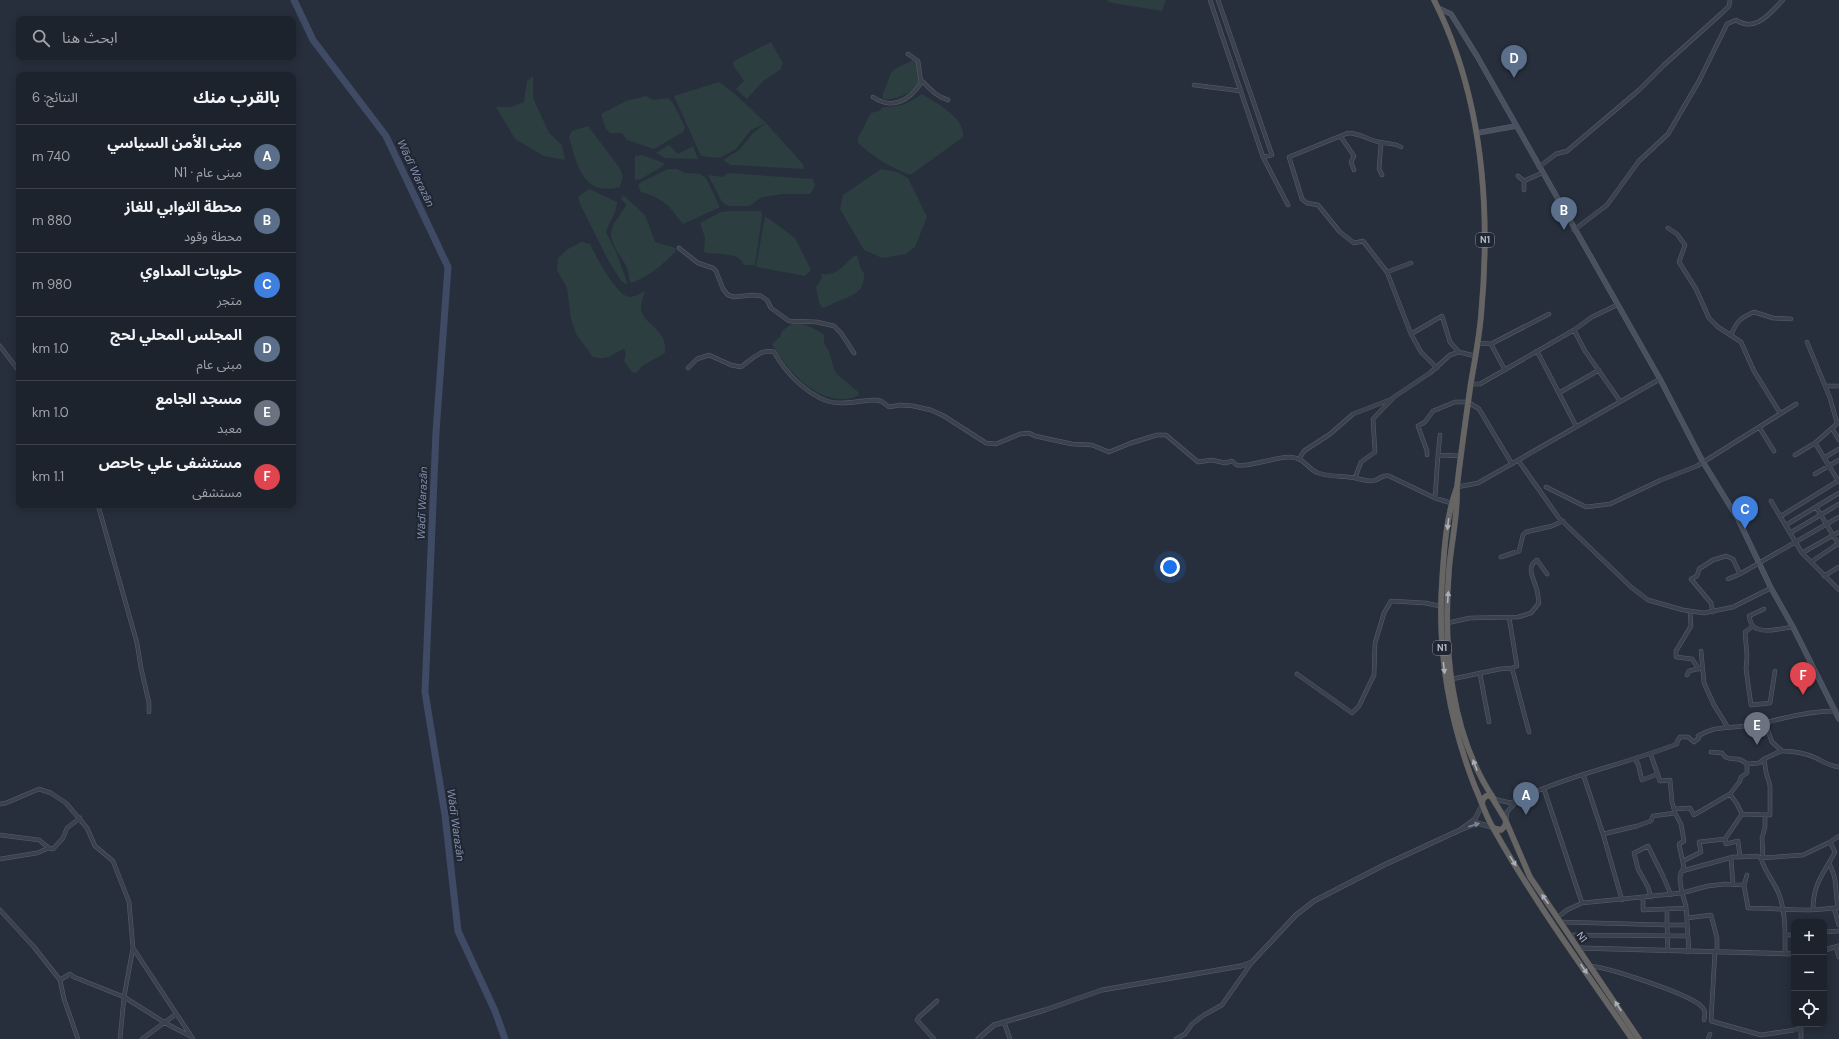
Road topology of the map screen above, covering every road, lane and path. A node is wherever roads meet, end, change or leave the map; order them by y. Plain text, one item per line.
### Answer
1 (1210, 0) edge
2 (1218, 0) edge
3 (1434, 0) edge
4 (1730, 0) edge
5 (1783, 0) edge
6 (1438, 8) junction
7 (908, 54) dead end
8 (921, 80) junction
9 (1194, 85) dead end
10 (1241, 91) junction
11 (873, 98) dead end
12 (948, 100) dead end
13 (1516, 126) junction
14 (1476, 133) junction
15 (1341, 137) junction
16 (1381, 143) junction
17 (1401, 148) dead end
18 (1263, 157) junction
19 (1539, 167) junction
20 (1354, 170) dead end
21 (1542, 173) junction
22 (1382, 175) dead end
23 (1518, 176) dead end
24 (1524, 181) junction
25 (1524, 190) dead end
26 (1288, 205) dead end
27 (1668, 228) dead end
28 (1574, 230) junction
29 (679, 248) dead end
30 (1412, 263) dead end
31 (1386, 272) junction
32 (1617, 306) junction
33 (1549, 314) dead end
34 (1791, 319) dead end
35 (1574, 330) junction
36 (1411, 334) junction
37 (1731, 335) junction
38 (1807, 342) dead end
39 (1477, 343) junction
40 (1491, 344) junction
41 (0, 346) edge
42 (1537, 351) junction
43 (1459, 352) junction
44 (854, 353) dead end
45 (1475, 356) junction
46 (16, 367) edge
47 (688, 368) dead end
48 (1437, 368) junction
49 (1505, 370) junction
50 (1599, 370) junction
51 (1660, 379) junction
52 (1471, 384) junction
53 (1825, 386) junction
54 (1839, 386) edge
55 (1559, 393) junction
56 (1393, 398) junction
57 (1620, 401) junction
58 (1468, 402) junction
59 (1796, 404) dead end
60 (1780, 413) junction
61 (1838, 423) edge
62 (1576, 426) junction
63 (1759, 427) junction
64 (1832, 428) junction
65 (1440, 435) dead end
66 (1839, 440) edge
67 (1815, 443) junction
68 (1839, 449) edge
69 (1774, 451) dead end
70 (1438, 454) junction
71 (1427, 455) dead end
72 (1795, 455) dead end
73 (1461, 456) junction
74 (1824, 458) junction
75 (1299, 460) junction
76 (1518, 460) junction
77 (1839, 460) edge
78 (1703, 462) junction
79 (1512, 464) junction
80 (1829, 466) junction
81 (1814, 474) dead end
82 (1355, 478) junction
83 (1839, 481) edge
84 (1457, 487) junction
85 (1546, 487) dead end
86 (1839, 493) edge
87 (1436, 498) junction
88 (1771, 501) dead end
89 (1451, 503) junction
90 (1839, 504) edge
91 (1816, 507) junction
92 (99, 508) edge
93 (1820, 515) junction
94 (1781, 516) junction
95 (1839, 517) edge
96 (1563, 521) junction
97 (1786, 525) junction
98 (1825, 525) junction
99 (1839, 532) edge
100 (1790, 533) junction
101 (1832, 536) junction
102 (1796, 543) junction
103 (1839, 544) edge
104 (1802, 553) junction
105 (1501, 557) dead end
106 (1811, 562) junction
107 (1759, 563) junction
108 (1839, 567) edge
109 (1547, 574) dead end
110 (1740, 574) junction
111 (1824, 576) junction
112 (1728, 579) dead end
113 (1771, 588) junction
114 (1839, 590) edge
115 (1440, 606) junction
116 (1764, 609) dead end
117 (1690, 612) junction
118 (1713, 612) junction
119 (1509, 617) junction
120 (1447, 623) junction
121 (1752, 626) junction
122 (1793, 627) junction
123 (1701, 651) dead end
124 (1512, 668) junction
125 (1701, 669) junction
126 (1775, 671) dead end
127 (1297, 674) dead end
128 (1480, 674) junction
129 (1687, 676) dead end
130 (1452, 679) junction
131 (1836, 711) junction
132 (149, 712) dead end
133 (1839, 719) edge
134 (1489, 722) dead end
135 (1765, 722) junction
136 (1727, 726) junction
137 (1528, 732) dead end
138 (1782, 751) junction
139 (1711, 752) dead end
140 (1651, 755) junction
141 (1635, 759) junction
142 (1764, 759) junction
143 (1747, 764) junction
144 (1839, 767) edge
145 (1583, 774) junction
146 (1658, 774) junction
147 (1544, 789) junction
148 (1730, 794) junction
149 (1525, 796) junction
150 (1494, 799) junction
151 (0, 804) edge
152 (1482, 805) junction
153 (1674, 811) junction
154 (1742, 814) junction
155 (1765, 815) junction
156 (80, 818) junction
157 (1506, 821) junction
158 (1493, 828) junction
159 (1460, 830) junction
160 (1603, 834) junction
161 (0, 835) edge
162 (1839, 836) edge
163 (1724, 839) junction
164 (1830, 842) junction
165 (49, 848) junction
166 (1740, 857) junction
167 (1731, 858) junction
168 (1762, 858) junction
169 (0, 859) edge
170 (1683, 861) junction
171 (1829, 863) junction
172 (1681, 871) junction
173 (1747, 875) dead end
174 (1733, 885) junction
175 (1744, 885) junction
176 (1682, 893) junction
177 (1671, 895) junction
178 (1651, 897) junction
179 (1643, 898) junction
180 (1622, 900) junction
181 (1582, 904) junction
182 (1686, 908) junction
183 (1837, 908) edge
184 (1667, 909) junction
185 (0, 910) edge
186 (1784, 910) junction
187 (1813, 910) junction
188 (1687, 918) junction
189 (1560, 920) junction
190 (1668, 925) junction
191 (1687, 925) junction
192 (1839, 925) edge
193 (1839, 930) edge
194 (1827, 932) edge
195 (1569, 935) junction
196 (1668, 935) junction
197 (1791, 935) edge
198 (1688, 936) junction
199 (1785, 936) junction
200 (1838, 947) edge
201 (133, 948) junction
202 (1579, 948) junction
203 (1827, 949) edge
204 (1668, 951) junction
205 (1716, 951) junction
206 (1689, 952) junction
207 (1786, 953) junction
208 (1791, 954) edge
209 (1839, 957) edge
210 (1252, 962) junction
211 (1591, 966) junction
212 (60, 980) junction
213 (124, 998) junction
214 (937, 1001) dead end
215 (176, 1014) junction
216 (1704, 1020) dead end
217 (1004, 1022) junction
218 (165, 1023) junction
219 (1801, 1029) joint
220 (1710, 1034) dead end
221 (192, 1038) edge
222 (78, 1039) edge
223 (120, 1039) edge
224 (142, 1039) edge
225 (934, 1039) edge
226 (978, 1039) edge
227 (1010, 1039) edge
228 (1176, 1039) edge
229 (1632, 1039) edge
230 (1639, 1039) edge
231 (1708, 1039) edge
232 (1801, 1039) edge

1 - 10 street
2 - 18 street
3 - 6 highway, N1
4 - 19 street
5 - 28 street
6 - 13 main road
6 - 14 highway, N1
7 - 8 street
8 - 11 street
8 - 12 street
9 - 10 street
10 - 18 street
13 - 14 main road
13 - 19 main road
14 - 39 highway, N1
15 - 16 street
15 - 20 street
15 - 31 street
16 - 17 street
16 - 22 street
18 - 26 street
19 - 21 main road
21 - 24 street
21 - 28 main road
23 - 24 street
24 - 25 street
27 - 37 street
28 - 32 main road
29 - 44 street
30 - 31 street
31 - 36 street
32 - 35 street
32 - 51 main road
33 - 40 street
34 - 37 street
35 - 42 street
35 - 50 street
36 - 43 street
36 - 48 street
37 - 60 street
38 - 53 street
39 - 40 street
39 - 45 highway, N1
40 - 49 street
41 - 46 street
42 - 49 street
42 - 55 street
43 - 45 street
43 - 48 street
45 - 52 highway, N1
47 - 75 street
48 - 56 street
49 - 52 street
50 - 55 street
50 - 57 street
51 - 57 street
51 - 78 main road
52 - 58 highway, N1
53 - 54 street
53 - 61 street
55 - 62 street
56 - 75 street
56 - 82 street
57 - 62 street
58 - 71 street
58 - 73 highway, N1
58 - 79 street
59 - 60 street
60 - 63 street
61 - 64 street
62 - 76 street
63 - 69 street
63 - 78 street
64 - 66 street
64 - 67 street
65 - 70 street
67 - 72 street
67 - 74 street
68 - 74 street
70 - 73 street
70 - 87 street
73 - 84 highway, N1
74 - 80 street
75 - 82 street
76 - 79 street
76 - 96 street
77 - 80 street
78 - 85 street
78 - 107 main road
79 - 84 street
80 - 81 street
80 - 83 street
82 - 87 street
83 - 94 street
84 - 89 highway, N1
120 -> 84 highway, N1 / N1
86 - 91 street
87 - 89 street
88 - 94 street
89 -> 115 highway, N1
90 - 93 street
91 - 93 street
91 - 97 street
92 - 132 street
93 - 98 street
93 - 100 street
94 - 97 street
95 - 98 street
96 - 105 street
96 - 117 street
97 - 100 street
98 - 101 street
98 - 102 street
99 - 101 street
100 - 102 street
101 - 103 street
101 - 104 street
102 - 104 street
102 - 107 street
103 - 106 street
104 - 106 street
106 - 111 street
107 - 110 street
107 - 113 main road
108 - 111 street
109 - 119 street
110 - 112 street
110 - 118 street
111 - 114 street
113 - 118 street
113 - 122 main road
115 - 127 street
115 -> 152 highway, N1
116 - 121 street
117 - 118 street
117 - 125 street
119 - 120 street
119 - 124 street
120 - 130 highway, N1 / N1
121 - 122 street
121 - 126 street
122 - 131 main road
123 - 125 street
124 - 128 street
124 - 137 street
125 - 129 street
125 - 136 street
128 - 130 street
128 - 134 street
150 -> 130 highway, N1 / N1
131 - 133 main road
131 - 135 street
135 - 136 street
135 - 138 street
136 - 140 street
138 - 142 street
138 - 144 street
139 - 143 street
140 - 141 street
140 - 146 street
141 - 145 street
141 - 146 street
142 - 143 street
142 - 155 street
143 - 148 street
145 - 147 street
145 - 160 street
146 - 153 street
147 - 149 street
147 - 181 street
148 - 153 street
148 - 154 street
149 - 150 street
149 - 157 street
150 - 152 highway
150 - 157 highway, N1
151 - 156 street
152 - 158 highway, N1
152 - 159 street
153 - 160 street
153 - 170 street
154 - 155 street
154 - 163 street
155 - 168 street
156 - 165 street
156 - 201 street
157 - 158 highway
189 -> 157 highway, N1 / N1
159 -> 158 street
158 -> 229 highway, N1
159 - 210 street
160 - 180 street
161 - 165 street
162 - 164 street
163 - 166 street
163 - 170 street
164 - 168 street
164 - 171 street
165 - 169 street
166 - 167 street
166 - 168 street
167 - 172 street
167 - 174 street
168 - 186 street
170 - 172 street
171 - 183 street
171 - 187 street
172 - 176 street
173 - 175 street
174 - 175 street
174 - 176 street
175 - 186 street
176 - 177 street
176 - 182 street
177 - 178 street
177 - 178 street
178 - 179 street
179 - 180 street
179 - 184 street
180 - 181 street
181 - 189 street
182 - 184 street
182 - 188 street
183 - 187 street
183 - 192 street
184 - 190 street
185 - 212 street
186 - 187 street
186 - 199 street
188 - 191 street
188 - 205 street
189 - 190 street
189 - 195 highway, N1 / N1
190 - 191 street
190 - 196 street
191 - 198 street
193 - 194 street
195 - 196 street
195 - 202 highway, N1 / N1
196 - 198 street
196 - 204 street
197 - 199 street
198 - 206 street
199 - 207 street
200 - 203 street
200 - 209 street
201 - 213 street
201 - 215 street
202 - 204 street
202 - 211 highway, N1 / N1
204 - 206 street
205 - 206 street
205 - 207 street
205 - 219 street
207 - 208 street
210 - 217 street
210 - 228 street
211 - 216 street
230 -> 211 highway, N1 / N1
212 - 213 street
212 - 222 street
213 - 218 street
213 - 223 street
214 - 225 street
215 - 218 street
215 - 221 street
217 - 226 street
217 - 227 street
218 - 221 street
218 - 224 street
219 - 232 street
220 - 231 street

